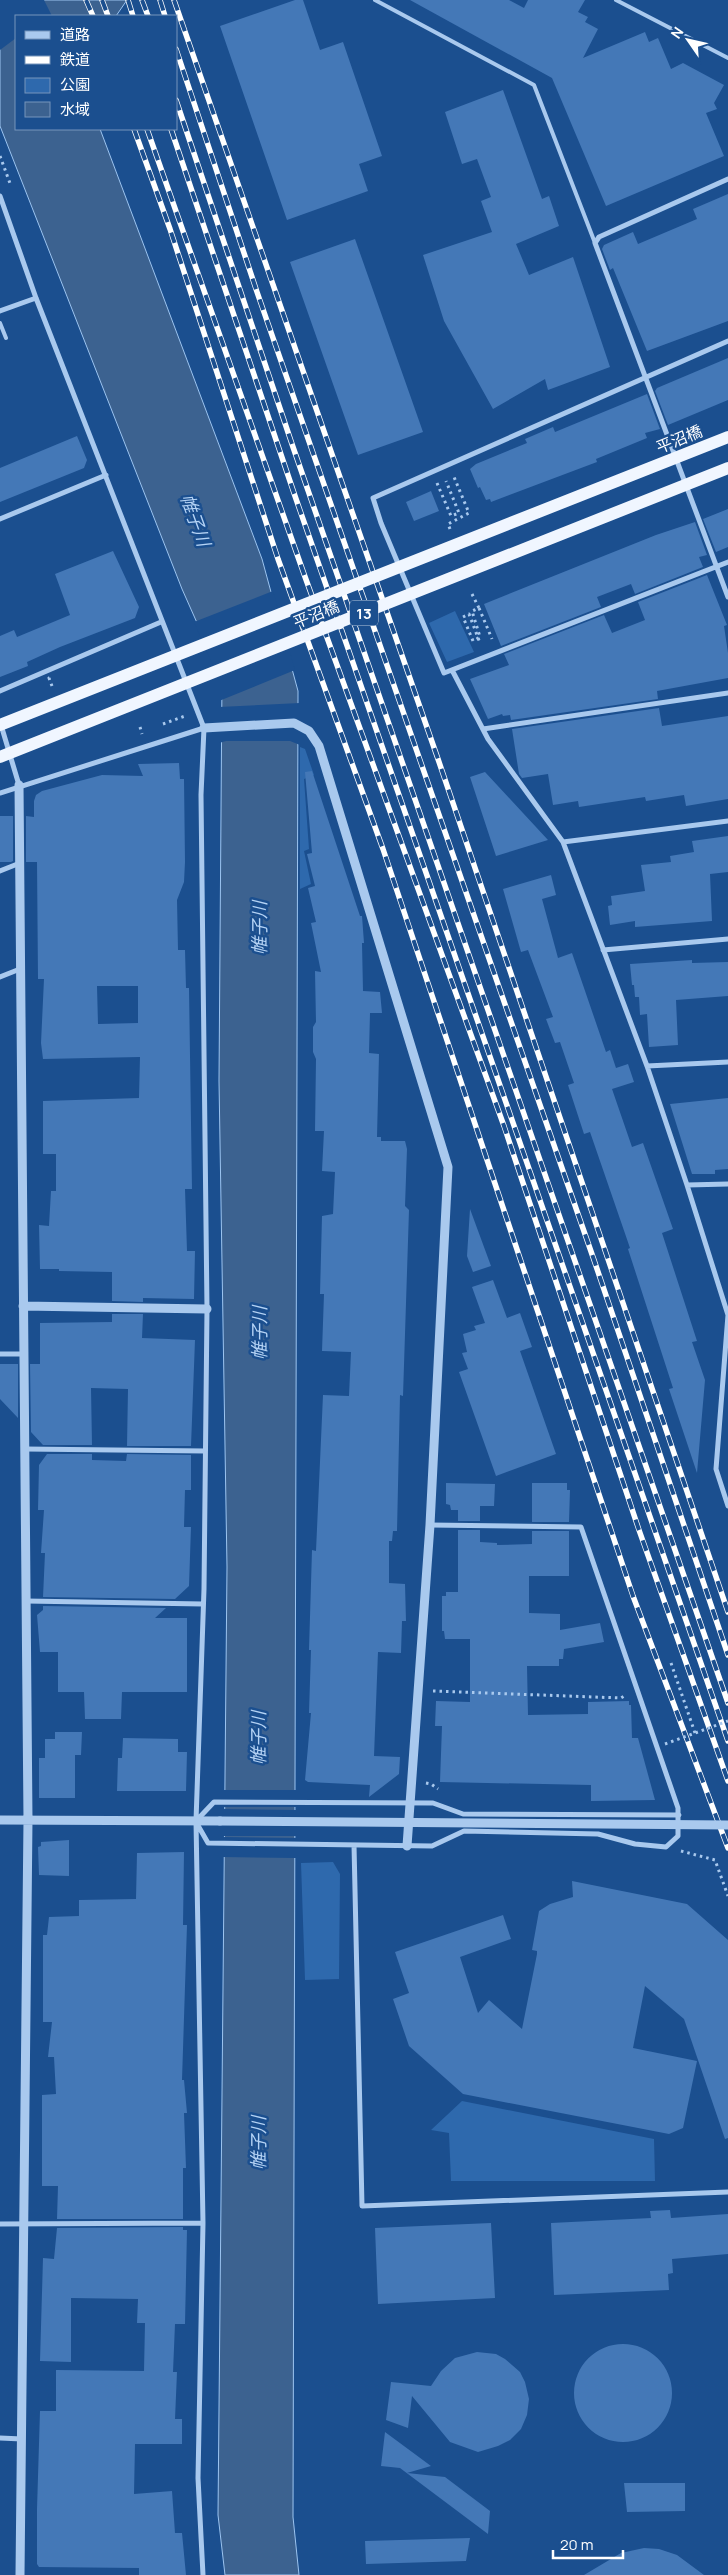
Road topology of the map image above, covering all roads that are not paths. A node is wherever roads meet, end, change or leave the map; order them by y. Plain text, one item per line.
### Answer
1 (375, 0) edge
2 (616, 0) edge
3 (728, 58) edge
4 (728, 179) edge
5 (0, 196) edge
6 (595, 243) junction
7 (36, 298) junction
8 (0, 312) edge
9 (0, 323) edge
10 (6, 338) dead end
11 (728, 341) edge
12 (645, 378) junction
13 (728, 436) edge
14 (728, 468) edge
15 (106, 475) junction
16 (0, 519) edge
17 (728, 562) edge
18 (714, 566) junction
19 (728, 597) edge
20 (161, 622) junction
21 (452, 670) junction
22 (0, 691) edge
23 (728, 693) edge
24 (0, 723) edge
25 (204, 728) junction
26 (483, 729) junction
27 (0, 757) edge
28 (19, 785) junction
29 (0, 793) edge
30 (728, 821) edge
31 (563, 842) junction
32 (20, 863) junction
33 (0, 871) edge
34 (728, 938) edge
35 (603, 950) junction
36 (20, 969) junction
37 (0, 977) edge
38 (728, 1062) edge
39 (647, 1066) junction
40 (728, 1184) edge
41 (687, 1185) junction
42 (24, 1306) junction
43 (207, 1309) junction
44 (0, 1354) edge
45 (24, 1354) junction
46 (722, 1399) junction
47 (728, 1399) edge
48 (25, 1449) junction
49 (206, 1451) junction
50 (728, 1506) edge
51 (430, 1525) junction
52 (26, 1600) junction
53 (203, 1604) junction
54 (410, 1803) junction
55 (679, 1815) junction
56 (0, 1820) edge
57 (28, 1820) junction
58 (196, 1821) junction
59 (728, 1825) edge
60 (354, 1845) junction
61 (407, 1846) junction
62 (728, 2192) edge
63 (203, 2223) junction
64 (0, 2224) edge
65 (24, 2224) junction
66 (0, 2438) edge
67 (22, 2439) junction
68 (20, 2575) edge
69 (203, 2575) edge

1 - 6 lane
2 - 3 lane
4 - 6 street
5 - 7 street
6 - 12 street
7 - 8 street
7 - 15 street
9 - 10 lane
11 - 12 street
12 - 18 street
12 - 21 street
13 - 24 main road, 平沼橋 / 13, bridge
14 - 27 main road, 平沼橋 / 13, bridge
15 - 16 street
15 - 20 street
17 - 18 street
18 - 19 street
18 - 21 street
20 - 22 street
20 - 25 street
21 - 26 street
23 - 26 street
24 - 28 street
25 - 28 street
25 - 43 street
25 - 51 street
26 - 31 street
28 - 29 street
28 - 32 street
30 - 31 street
31 - 35 street
32 - 33 street
32 - 36 street
34 - 35 street
35 - 39 street
36 - 37 street
36 - 42 street
38 - 39 street
39 - 41 street
40 - 41 street
41 - 46 street
42 - 43 street
42 - 45 street
43 - 49 street
44 - 45 street
45 - 48 street
46 - 47 street
46 - 50 street
48 - 49 street
48 - 52 street
49 - 53 street
51 - 54 street
51 - 55 street
52 - 53 street
52 - 57 street
53 - 58 street
54 - 55 street
54 - 58 street
54 - 61 street
55 - 61 street
56 - 57 street
57 - 58 street
57 - 65 street
58 - 59 street, bridge
58 - 60 street
58 - 63 street
60 - 61 street
60 - 62 street
63 - 65 street
63 - 69 street
64 - 65 street
65 - 67 street
66 - 67 street
67 - 68 street

